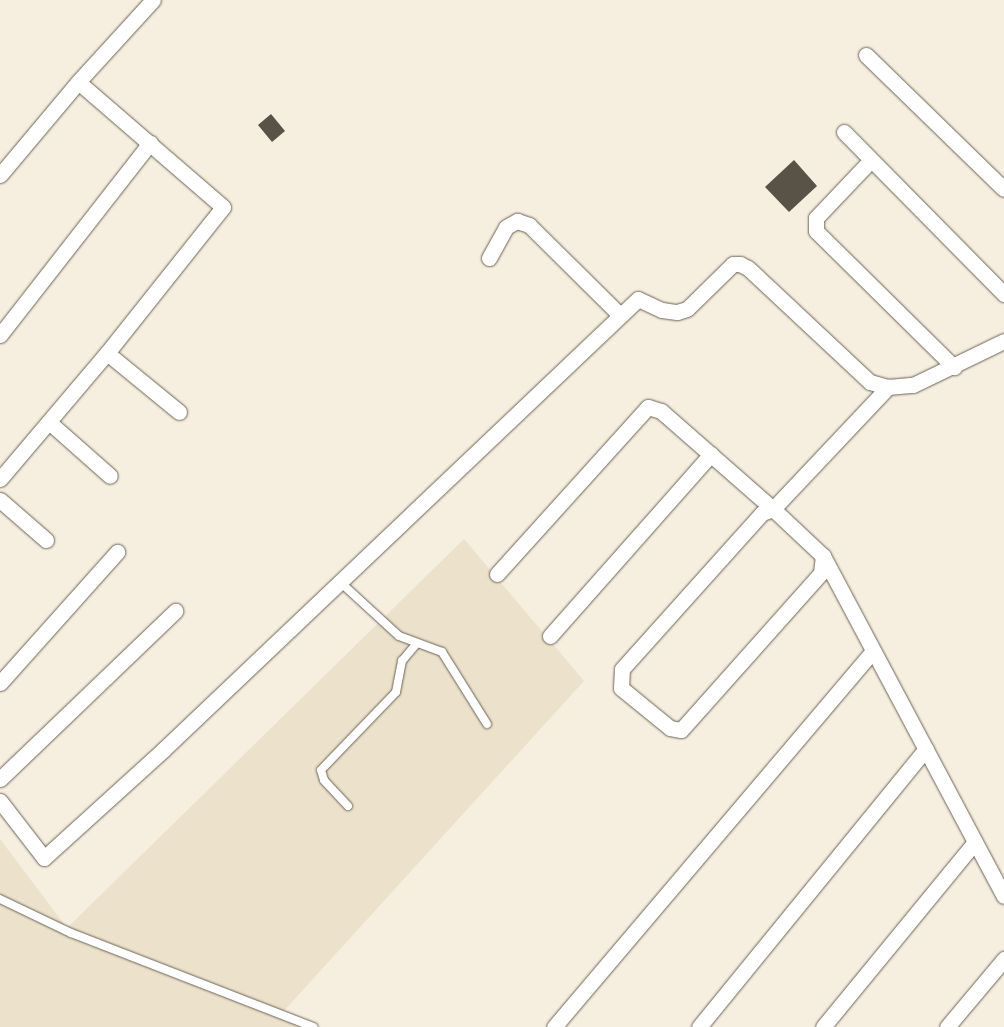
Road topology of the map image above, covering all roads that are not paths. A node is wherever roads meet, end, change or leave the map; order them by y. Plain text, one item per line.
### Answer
1 (153, 0) edge
2 (866, 55) dead end
3 (78, 82) junction
4 (844, 132) dead end
5 (150, 143) junction
6 (871, 160) junction
7 (0, 175) edge
8 (1004, 189) edge
9 (489, 258) dead end
10 (1004, 294) edge
11 (620, 314) junction
12 (0, 335) edge
13 (1004, 341) edge
14 (107, 353) junction
15 (954, 367) junction
16 (888, 387) junction
17 (179, 412) dead end
18 (49, 422) junction
19 (711, 454) junction
20 (110, 476) dead end
21 (0, 479) edge
22 (0, 500) edge
23 (774, 509) junction
24 (46, 540) dead end
25 (117, 552) dead end
26 (823, 556) junction
27 (497, 574) dead end
28 (339, 582) junction
29 (175, 611) dead end
30 (550, 636) dead end
31 (417, 642) junction
32 (874, 651) junction
33 (0, 683) edge
34 (487, 724) dead end
35 (926, 749) junction
36 (0, 779) edge
37 (0, 801) edge
38 (348, 806) dead end
39 (975, 842) junction
40 (1004, 896) edge
41 (0, 899) edge
42 (1004, 959) edge
43 (313, 1027) edge
44 (554, 1027) edge
45 (699, 1027) edge
46 (823, 1027) edge
47 (947, 1027) edge

1 - 3 street
2 - 8 street
3 - 5 street
3 - 7 street
4 - 6 street
5 - 12 street
5 - 14 street
6 - 10 street
6 - 15 street
9 - 11 street
11 - 16 street
11 - 28 street
13 - 15 street
14 - 17 street
14 - 18 street
15 - 16 street
16 - 23 street
18 - 20 street
18 - 21 street
19 - 23 street
19 - 27 street
19 - 30 street
22 - 24 street
23 - 26 street
23 - 26 street
25 - 33 street
26 - 32 street
28 - 31 lane
28 - 37 street
29 - 36 street
31 - 34 lane
31 - 38 lane
32 - 35 street
32 - 44 street
35 - 39 street
35 - 45 street
39 - 40 street
39 - 46 street
41 - 43 lane
42 - 47 street

